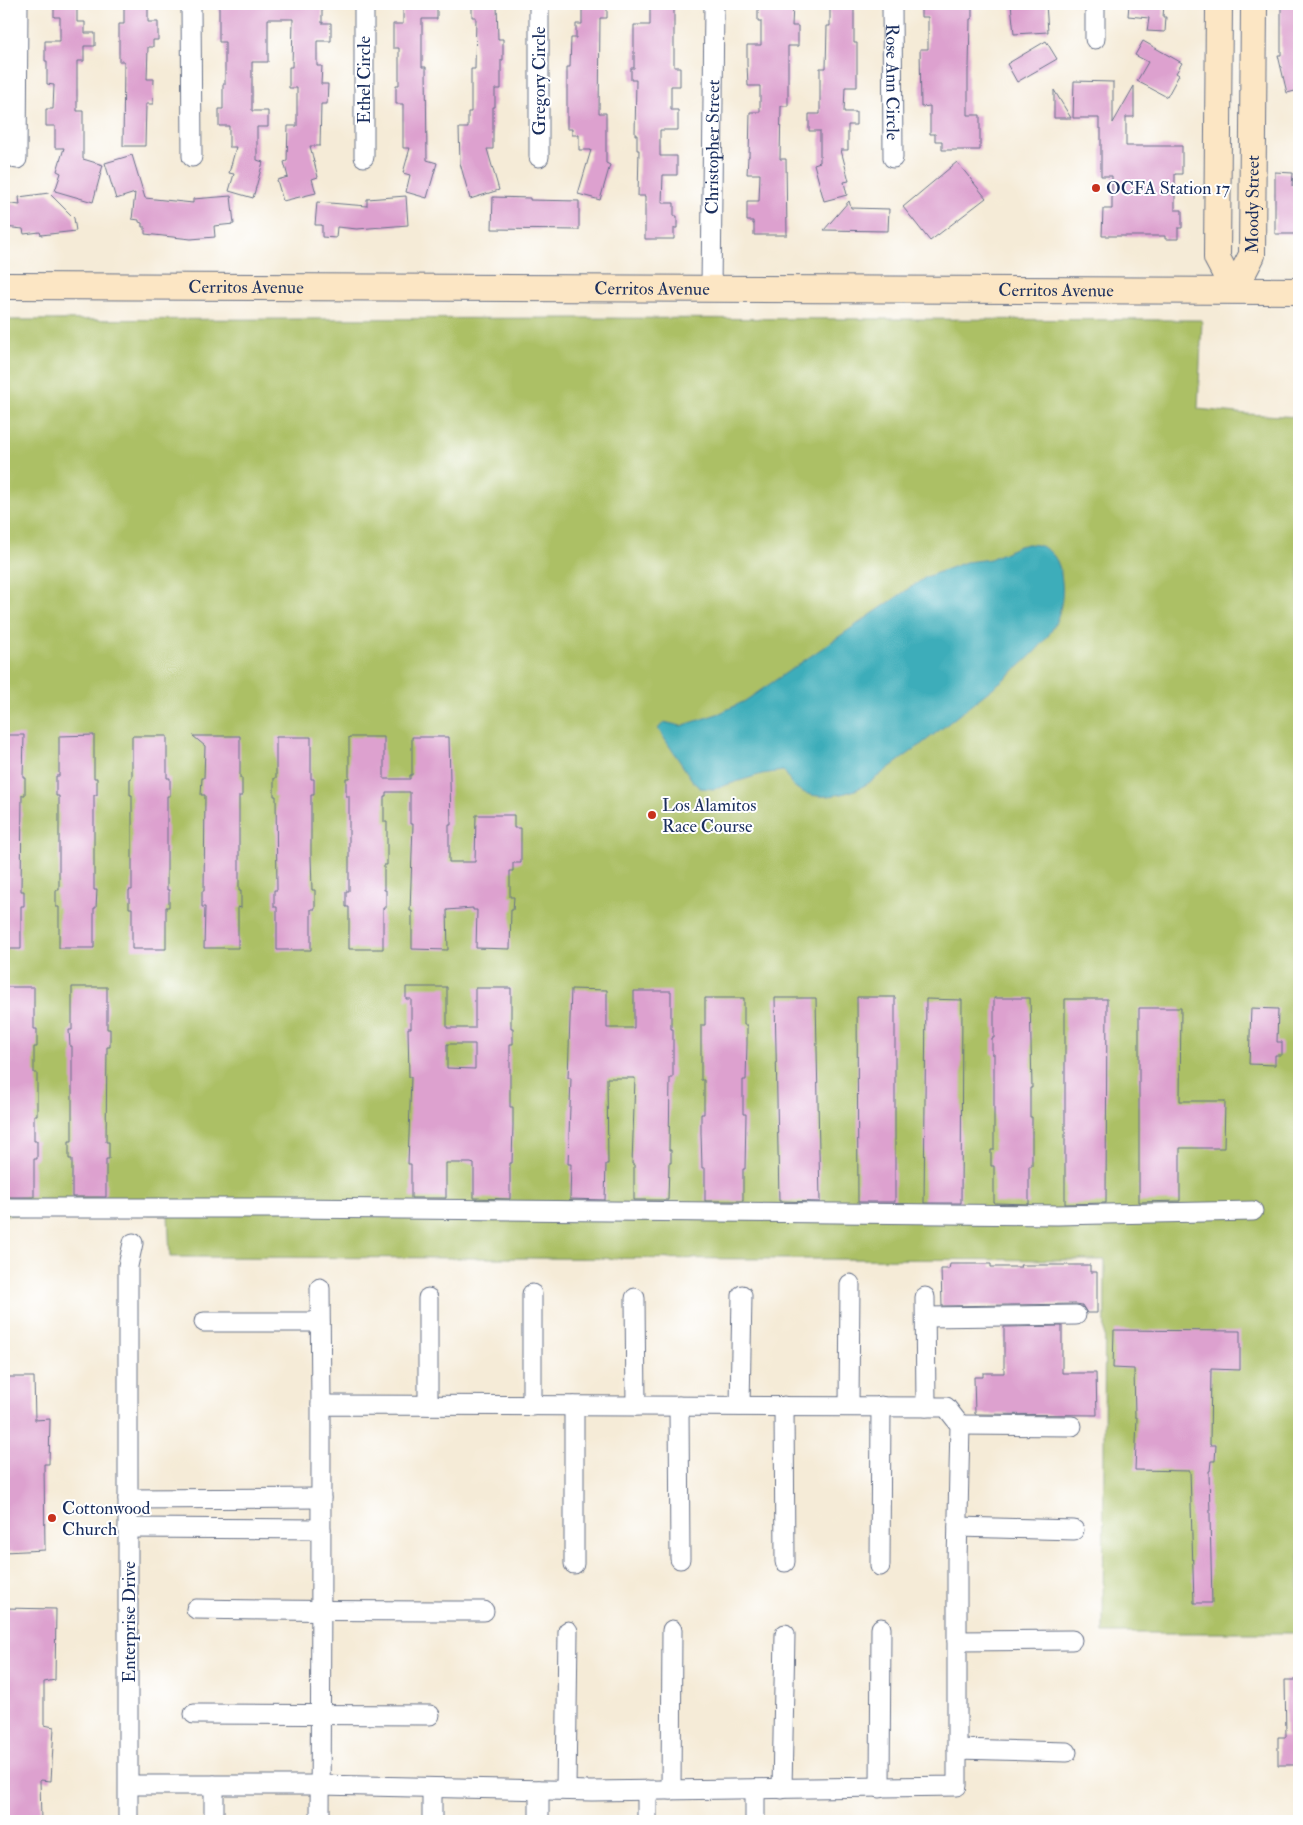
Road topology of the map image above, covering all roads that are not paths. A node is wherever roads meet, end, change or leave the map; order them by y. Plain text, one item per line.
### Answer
1 (18, 4) edge
2 (191, 4) edge
3 (364, 4) edge
4 (539, 4) edge
5 (714, 4) edge
6 (892, 4) edge
7 (1095, 4) edge
8 (1219, 4) edge
9 (1254, 4) edge
10 (1095, 39) dead end
11 (192, 157) dead end
12 (364, 157) dead end
13 (539, 157) dead end
14 (893, 158) dead end
15 (18, 160) dead end
16 (4, 286) edge
17 (711, 289) junction
18 (1234, 290) junction
19 (1299, 291) edge
20 (4, 1208) edge
21 (1253, 1211) dead end
22 (133, 1243) dead end
23 (850, 1284) dead end
24 (320, 1288) dead end
25 (532, 1294) dead end
26 (742, 1295) dead end
27 (925, 1297) dead end
28 (428, 1298) dead end
29 (635, 1298) dead end
30 (1076, 1315) dead end
31 (926, 1317) junction
32 (204, 1322) dead end
33 (320, 1322) junction
34 (321, 1405) junction
35 (428, 1405) junction
36 (532, 1406) junction
37 (574, 1406) junction
38 (636, 1406) junction
39 (679, 1406) junction
40 (740, 1406) junction
41 (784, 1406) junction
42 (850, 1406) junction
43 (881, 1406) junction
44 (926, 1407) junction
45 (960, 1425) junction
46 (1072, 1426) dead end
47 (321, 1498) junction
48 (128, 1499) junction
49 (958, 1527) junction
50 (128, 1528) junction
51 (321, 1529) junction
52 (1074, 1530) dead end
53 (680, 1559) dead end
54 (785, 1562) dead end
55 (574, 1564) dead end
56 (880, 1566) dead end
57 (196, 1610) dead end
58 (484, 1610) dead end
59 (321, 1612) junction
60 (881, 1628) dead end
61 (672, 1630) dead end
62 (568, 1631) dead end
63 (785, 1634) dead end
64 (1072, 1640) dead end
65 (957, 1641) junction
66 (194, 1714) dead end
67 (321, 1714) junction
68 (430, 1715) dead end
69 (957, 1749) junction
70 (1066, 1752) dead end
71 (214, 1785) junction
72 (320, 1785) junction
73 (129, 1786) junction
74 (432, 1788) junction
75 (880, 1788) junction
76 (755, 1789) junction
77 (782, 1789) junction
78 (539, 1790) junction
79 (566, 1790) junction
80 (647, 1790) junction
81 (671, 1790) junction
82 (128, 1821) edge
83 (214, 1821) edge
84 (320, 1821) edge
85 (432, 1821) edge
86 (539, 1821) edge
87 (647, 1821) edge
88 (755, 1821) edge

1 - 15 street
2 - 11 street
3 - 12 street, Ethel Circle
4 - 13 street, Gregory Circle
5 - 17 street, Christopher Street
6 - 14 street, Rose Ann Circle
7 - 10 street
8 - 18 main road, Moody Street
9 - 18 main road, Moody Street
16 - 17 main road, Cerritos Avenue
17 - 18 main road, Cerritos Avenue
18 - 19 main road, Cerritos Avenue
20 - 21 street
22 - 48 street, Enterprise Drive
23 - 42 street
24 - 33 street
25 - 36 street
26 - 40 street
27 - 31 street
28 - 35 street
29 - 38 street
30 - 31 street
31 - 44 street
32 - 33 street
33 - 34 street
34 - 35 street
34 - 47 street
35 - 36 street
36 - 37 street
37 - 38 street
37 - 55 street
38 - 39 street
39 - 40 street
39 - 53 street
40 - 41 street
41 - 42 street
41 - 54 street
42 - 43 street
43 - 44 street
43 - 56 street
44 - 45 street
45 - 46 street
45 - 49 street
47 - 48 street
47 - 51 street
48 - 50 street, Enterprise Drive
49 - 52 street
49 - 65 street
50 - 51 street
50 - 73 street, Enterprise Drive
51 - 59 street
57 - 59 street
58 - 59 street
59 - 67 street
60 - 75 street
61 - 81 street
62 - 79 street
63 - 77 street
64 - 65 street
65 - 69 street
66 - 67 street
67 - 68 street
67 - 72 street
69 - 70 street
69 - 75 street
71 - 72 street
71 - 73 street
71 - 83 street
72 - 74 street
72 - 84 street
73 - 82 street, Enterprise Drive
74 - 78 street
74 - 85 street
75 - 77 street
76 - 77 street
76 - 81 street
76 - 88 street
78 - 79 street
78 - 86 street
79 - 80 street
80 - 81 street
80 - 87 street

